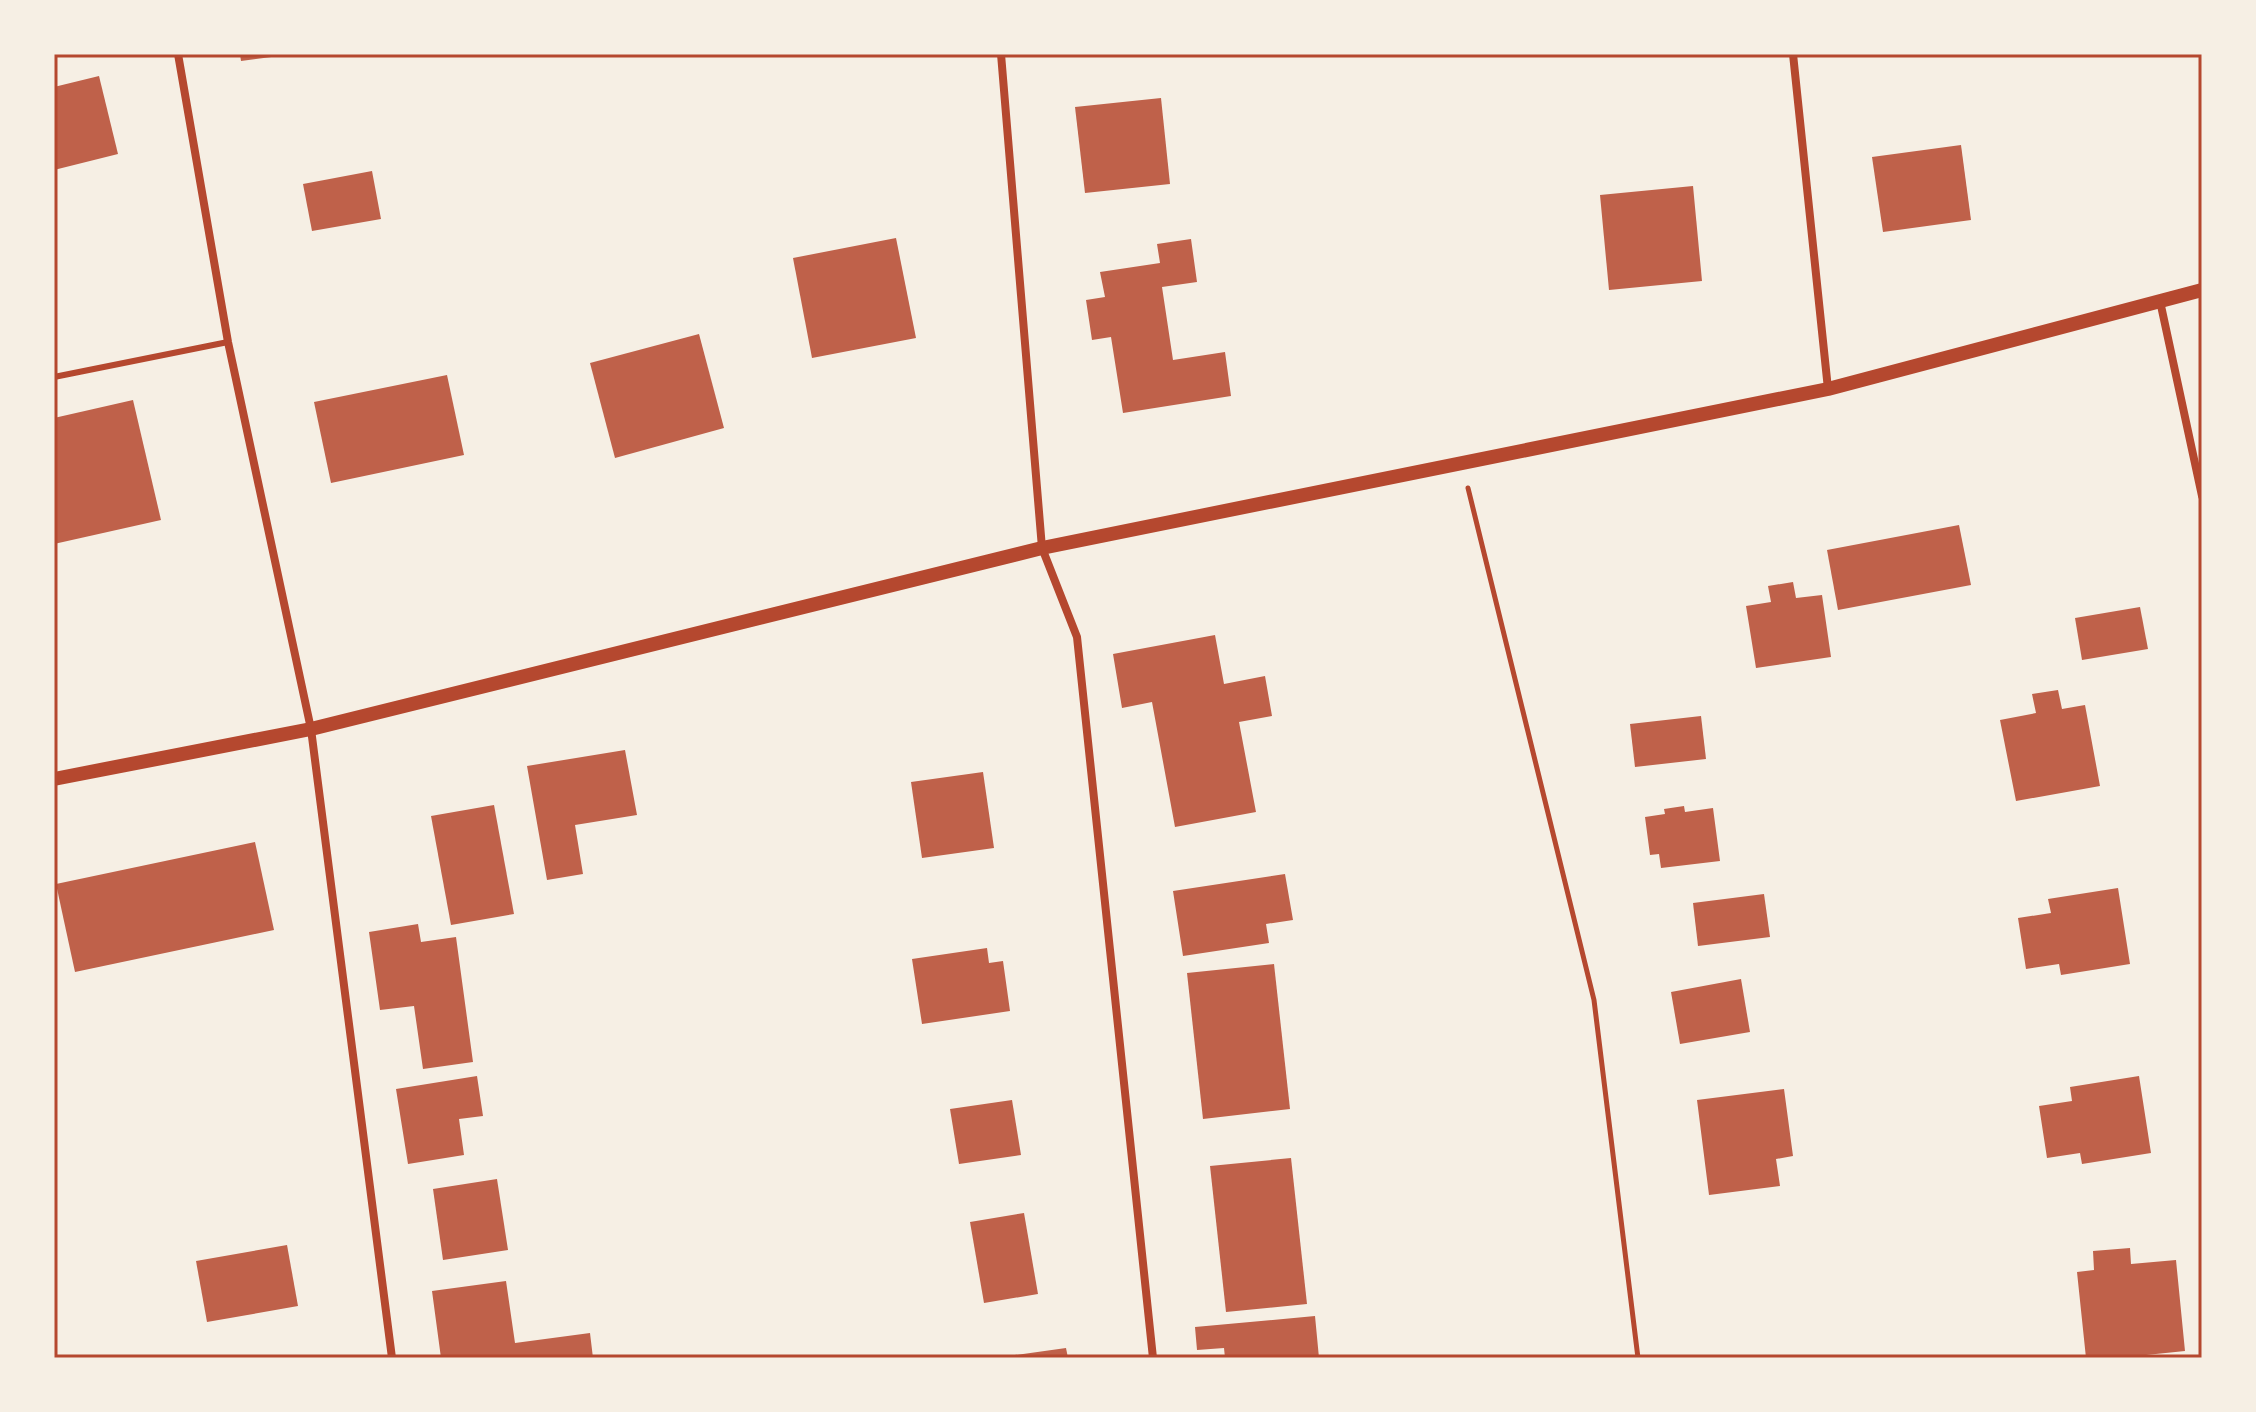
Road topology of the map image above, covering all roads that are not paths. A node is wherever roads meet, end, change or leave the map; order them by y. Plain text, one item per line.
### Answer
1 (178, 54) edge
2 (1001, 54) edge
3 (1793, 54) edge
4 (2202, 290) edge
5 (2160, 300) junction
6 (228, 342) junction
7 (54, 377) edge
8 (1828, 389) junction
9 (2202, 496) edge
10 (1042, 548) junction
11 (311, 729) junction
12 (54, 779) edge
13 (392, 1358) edge
14 (1153, 1358) edge

1 - 6 street
2 - 10 street
3 - 8 street
4 - 5 street
5 - 8 street
5 - 9 street
6 - 7 lane
6 - 11 street
8 - 10 street
10 - 11 street
10 - 14 street
11 - 12 street
11 - 13 street

